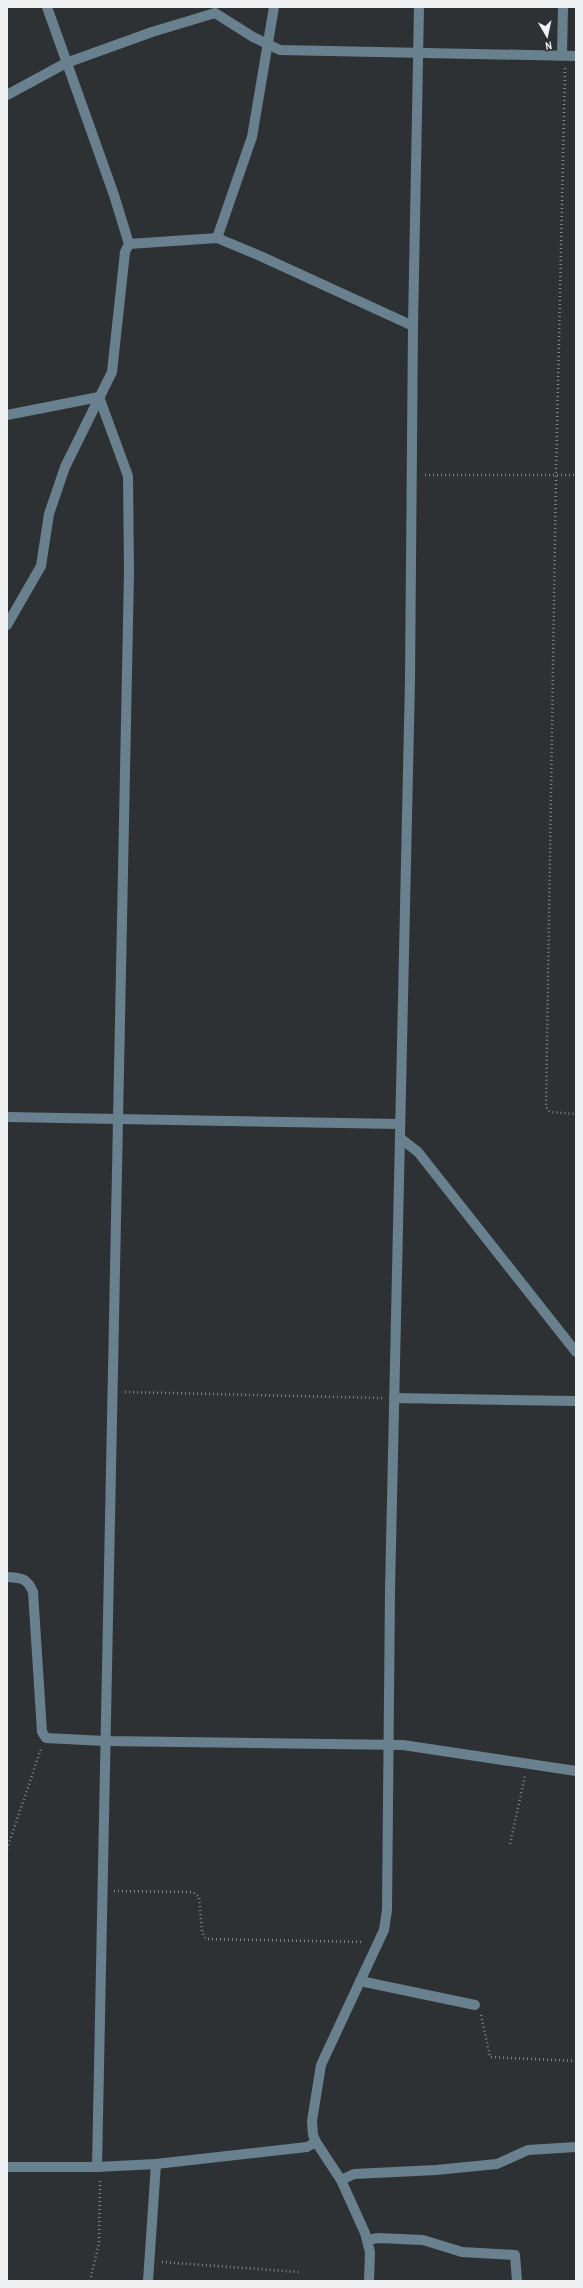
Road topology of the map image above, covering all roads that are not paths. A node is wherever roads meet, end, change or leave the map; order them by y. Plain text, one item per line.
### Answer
1 (47, 7) edge
2 (274, 7) edge
3 (419, 7) edge
4 (564, 7) edge
5 (267, 44) junction
6 (418, 53) junction
7 (562, 56) junction
8 (576, 56) edge
9 (66, 63) junction
10 (7, 95) edge
11 (216, 238) junction
12 (129, 244) junction
13 (412, 326) junction
14 (99, 397) junction
15 (7, 415) edge
16 (7, 625) edge
17 (7, 1117) edge
18 (117, 1119) junction
19 (400, 1124) junction
20 (400, 1138) junction
21 (576, 1352) edge
22 (394, 1398) junction
23 (576, 1401) edge
24 (7, 1577) edge
25 (104, 1741) junction
26 (389, 1745) junction
27 (576, 1771) edge
28 (360, 1981) junction
29 (475, 2005) road end
30 (316, 2142) junction
31 (576, 2147) edge
32 (156, 2164) junction
33 (7, 2167) edge
34 (97, 2167) junction
35 (341, 2180) junction
36 (368, 2240) junction
37 (148, 2281) edge
38 (370, 2281) edge
39 (517, 2281) edge

1 - 9 street
2 - 5 street
3 - 6 street
4 - 7 street
5 - 6 street
5 - 9 street
5 - 11 street
6 - 7 street
6 - 13 street
7 - 8 street
9 - 10 street
9 - 12 street
11 - 12 street
11 - 13 street
12 - 14 street
13 - 19 street
14 - 15 street
14 - 16 street
14 - 18 street
17 - 18 street
18 - 19 street
18 - 25 street
19 - 20 street
20 - 21 street
20 - 22 street
22 - 23 street
22 - 26 street
24 - 25 street
25 - 26 street
25 - 34 street
26 - 27 street
26 - 28 street
28 - 29 street
28 - 30 street
30 - 32 street
30 - 35 street
31 - 35 street
32 - 34 street
32 - 37 street
33 - 34 street
35 - 36 street
36 - 38 street
36 - 39 street

